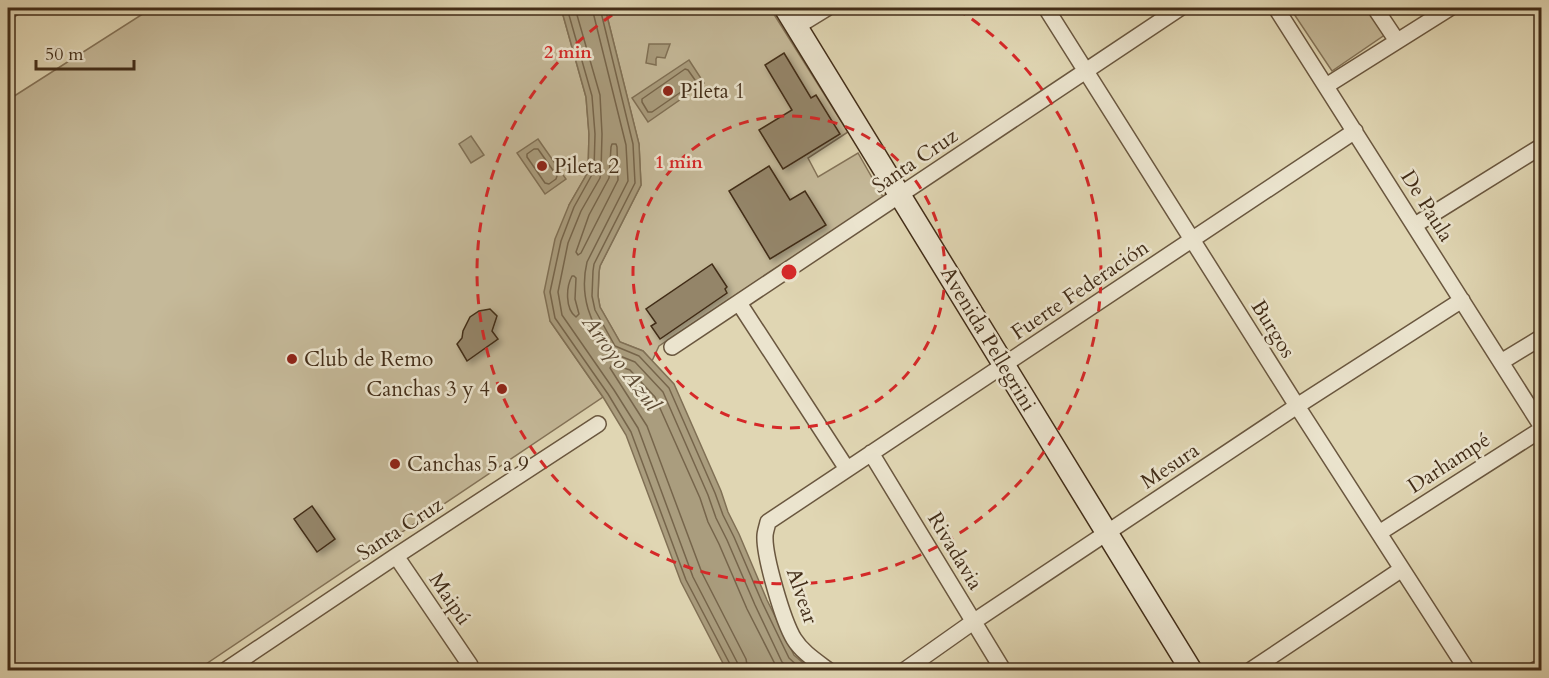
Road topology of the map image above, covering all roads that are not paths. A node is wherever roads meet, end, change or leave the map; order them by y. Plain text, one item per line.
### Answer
1 (785, 8) edge
2 (827, 8) edge
3 (1046, 8) edge
4 (1180, 8) edge
5 (1276, 8) edge
6 (1376, 8) edge
7 (1450, 8) edge
8 (796, 27) junction
9 (1397, 41) junction
10 (1086, 71) junction
11 (1326, 86) junction
12 (1355, 131) junction
13 (1542, 146) edge
14 (901, 195) junction
15 (1415, 225) junction
16 (1192, 240) junction
17 (1462, 300) junction
18 (739, 303) junction
19 (1542, 337) edge
20 (672, 347) dead end
21 (1501, 362) junction
22 (1004, 366) junction
23 (1297, 406) junction
24 (598, 424) dead end
25 (1542, 428) edge
26 (871, 453) junction
27 (847, 469) junction
28 (768, 522) joint
29 (1107, 533) junction
30 (1378, 533) junction
31 (396, 556) junction
32 (1402, 569) junction
33 (973, 622) junction
34 (470, 665) dead end
35 (1542, 667) edge
36 (233, 669) edge
37 (828, 670) edge
38 (905, 670) edge
39 (1003, 670) edge
40 (1191, 670) edge
41 (1251, 670) edge
42 (1467, 670) edge
43 (1535, 670) edge

1 - 8 main road, Avenida Pellegrini
2 - 8 street
3 - 10 street, Burgos
4 - 10 street, Santa Cruz
5 - 11 street, De Paula
6 - 9 street
7 - 9 street
8 - 14 main road, Avenida Pellegrini
9 - 11 street
10 - 14 street, Santa Cruz
10 - 16 street, Burgos
11 - 12 street, De Paula
12 - 15 street, De Paula
12 - 16 street, Fuerte Federación
13 - 15 street
14 - 18 street, Santa Cruz
14 - 22 main road, Avenida Pellegrini
15 - 17 street, De Paula
16 - 22 street, Fuerte Federación
16 - 23 street, Burgos
17 - 21 street, De Paula
17 - 23 street, Mesura
18 - 20 street, Santa Cruz
18 - 27 street
19 - 21 street
21 - 25 street, De Paula
22 - 26 street, Fuerte Federación
22 - 29 main road, Avenida Pellegrini
23 - 29 street, Mesura
23 - 30 street, Burgos
24 - 31 street, Santa Cruz
25 - 30 street, Darhampé
26 - 27 street, Fuerte Federación
26 - 33 street, Rivadavia
27 - 28 street, Fuerte Federación
28 - 37 street, Alvear
29 - 33 street, Mesura
29 - 40 main road, Avenida Pellegrini
30 - 32 street, Burgos
31 - 34 street, Maipú
31 - 36 street, Santa Cruz
32 - 41 street
32 - 42 street, Burgos
33 - 38 street, Mesura
33 - 39 street, Rivadavia
35 - 43 street

